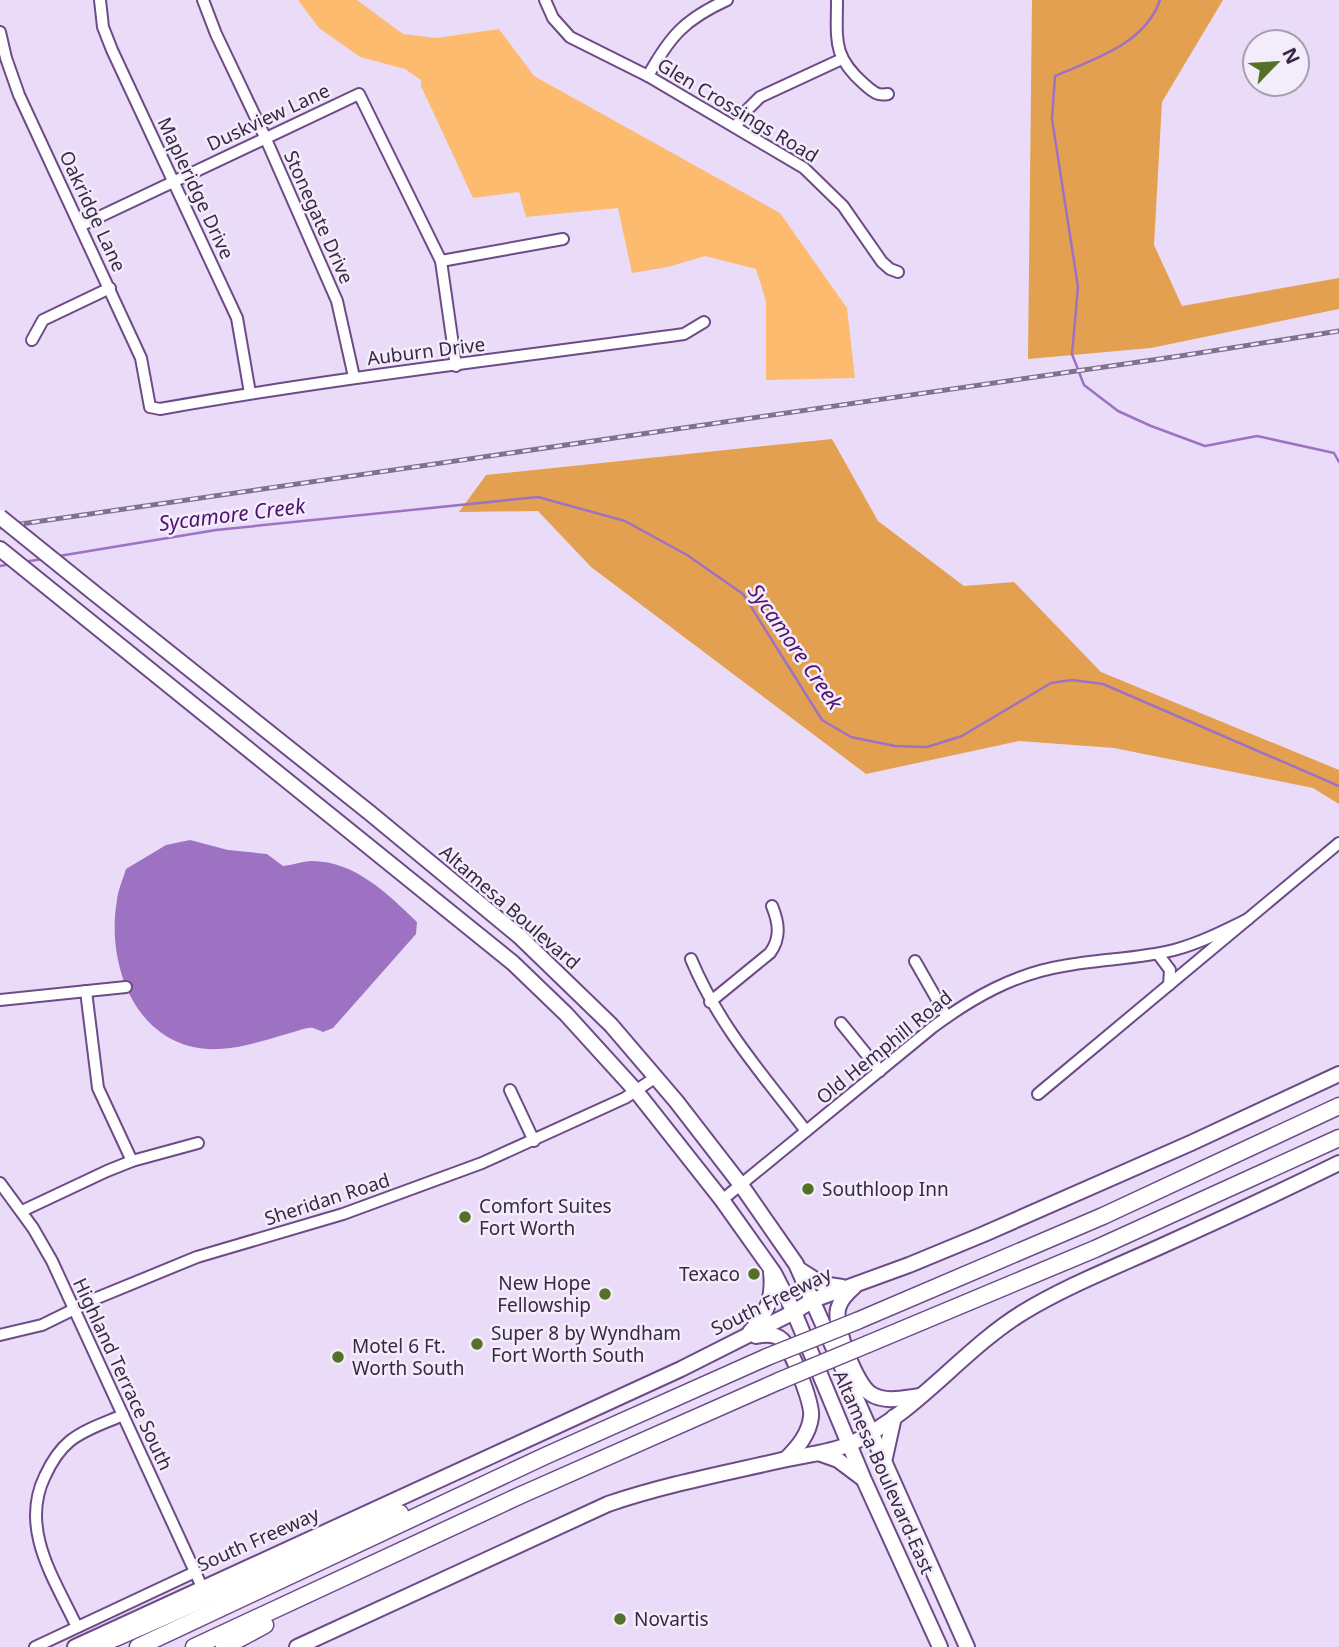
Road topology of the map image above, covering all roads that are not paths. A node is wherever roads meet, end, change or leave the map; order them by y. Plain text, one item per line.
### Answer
1 (100, 0) edge
2 (204, 0) edge
3 (545, 0) edge
4 (727, 0) edge
5 (836, 0) edge
6 (0, 32) edge
7 (842, 59) junction
8 (648, 76) junction
9 (888, 94) dead end
10 (736, 127) junction
11 (265, 137) junction
12 (173, 181) junction
13 (80, 226) junction
14 (563, 239) dead end
15 (441, 261) junction
16 (898, 271) dead end
17 (110, 288) junction
18 (704, 322) dead end
19 (32, 340) dead end
20 (456, 366) junction
21 (354, 377) junction
22 (250, 393) junction
23 (150, 407) joint
24 (0, 517) edge
25 (0, 549) edge
26 (1339, 843) edge
27 (772, 906) dead end
28 (1248, 919) junction
29 (1158, 954) junction
30 (691, 960) dead end
31 (915, 961) dead end
32 (1168, 985) junction
33 (126, 987) dead end
34 (86, 991) junction
35 (0, 1000) edge
36 (710, 1002) junction
37 (947, 1017) junction
38 (841, 1023) dead end
39 (880, 1071) junction
40 (1339, 1074) edge
41 (656, 1077) junction
42 (510, 1090) dead end
43 (636, 1091) junction
44 (1038, 1094) dead end
45 (1339, 1106) edge
46 (806, 1131) junction
47 (1339, 1138) edge
48 (534, 1141) junction
49 (198, 1143) dead end
50 (132, 1161) junction
51 (1339, 1163) edge
52 (0, 1183) edge
53 (741, 1185) junction
54 (722, 1200) junction
55 (22, 1211) junction
56 (771, 1268) junction
57 (798, 1268) junction
58 (867, 1279) junction
59 (846, 1287) junction
60 (813, 1300) junction
61 (74, 1309) junction
62 (794, 1312) junction
63 (0, 1335) edge
64 (744, 1338) junction
65 (922, 1396) junction
66 (123, 1415) junction
67 (894, 1417) junction
68 (870, 1433) junction
69 (849, 1444) junction
70 (821, 1454) junction
71 (545, 1456) junction
72 (786, 1459) junction
73 (884, 1464) junction
74 (864, 1480) junction
75 (416, 1544) junction
76 (195, 1572) junction
77 (933, 1573) junction
78 (911, 1583) junction
79 (202, 1587) junction
80 (77, 1627) junction
81 (35, 1647) edge
82 (75, 1647) edge
83 (94, 1647) edge
84 (138, 1647) edge
85 (194, 1647) edge
86 (224, 1647) edge
87 (297, 1647) edge
88 (940, 1647) edge
89 (967, 1647) edge

1 - 12 street, Mapleridge Drive
2 - 11 street, Stonegate Drive
3 - 8 street, Glen Crossings Road
4 - 8 street
5 - 7 street
6 - 13 street, Oakridge Lane
7 - 9 street
7 - 10 street
8 - 10 street, Glen Crossings Road
10 - 16 street, Glen Crossings Road
11 - 12 street, Duskview Lane
11 - 15 street, Duskview Lane
11 - 21 street, Stonegate Drive
12 - 13 street, Duskview Lane
12 - 22 street, Mapleridge Drive
13 - 17 street, Oakridge Lane
14 - 15 street
15 - 20 street, Duskview Lane
17 - 19 street
17 - 23 street, Oakridge Lane
18 - 20 street, Auburn Drive
20 - 21 street, Auburn Drive
21 - 22 street, Auburn Drive
22 - 23 street, Auburn Drive
24 - 41 main road, Altamesa Boulevard, bridge
25 - 43 main road, Altamesa Boulevard
26 - 28 street, Old Hemphill Road
27 - 36 street
28 - 29 street, Old Hemphill Road
28 - 32 street, Old Hemphill Road
29 - 32 street
29 - 37 street, Old Hemphill Road
30 - 36 street
31 - 37 street
32 - 44 street, Old Hemphill Road
33 - 34 street
34 - 35 street
34 - 50 street
36 - 46 street
37 - 39 street, Old Hemphill Road
38 - 39 street
39 - 46 street, Old Hemphill Road
40 - 58 main road, South Freeway
41 - 43 street, Sheridan Road
41 - 53 main road, Altamesa Boulevard
42 - 48 street
43 - 48 street, Sheridan Road
43 - 54 main road, Altamesa Boulevard
45 - 71 highway, bridge
46 - 53 street, Old Hemphill Road
47 - 75 highway, bridge
48 - 61 street, Sheridan Road
49 - 50 street
50 - 55 street
51 - 65 main road
52 - 55 street, Highland Terrace South
53 - 54 street, Old Hemphill Road
53 - 57 main road, Altamesa Boulevard
54 - 56 main road, Altamesa Boulevard
55 - 61 street, Highland Terrace South
56 - 62 main road, Altamesa Boulevard
56 - 64 main road
57 - 59 main road
57 - 60 main road, Altamesa Boulevard
58 - 59 main road, South Freeway
58 - 65 main road
59 - 60 main road, South Freeway
60 - 62 main road, South Freeway
60 - 68 main road, Altamesa Boulevard
61 - 63 street, Sheridan Road
61 - 66 street, Highland Terrace South
62 - 64 main road, South Freeway
62 - 69 main road, Altamesa Boulevard East
64 - 72 main road
64 - 79 main road, South Freeway
65 - 67 main road
66 - 76 street, Highland Terrace South
66 - 80 street
67 - 68 main road
67 - 73 main road
68 - 69 main road
68 - 73 main road, Altamesa Boulevard East
69 - 70 main road
69 - 74 main road, Altamesa Boulevard East
70 - 72 main road
70 - 74 main road
71 - 83 highway
71 - 84 highway
72 - 87 main road
73 - 77 main road, Altamesa Boulevard East
74 - 78 main road, Altamesa Boulevard East
75 - 85 highway
75 - 86 highway
76 - 79 street, Highland Terrace South
76 - 80 street
77 - 78 main road
77 - 89 main road, Altamesa Boulevard East
78 - 88 main road, Altamesa Boulevard East
79 - 82 main road, South Freeway
80 - 81 street

